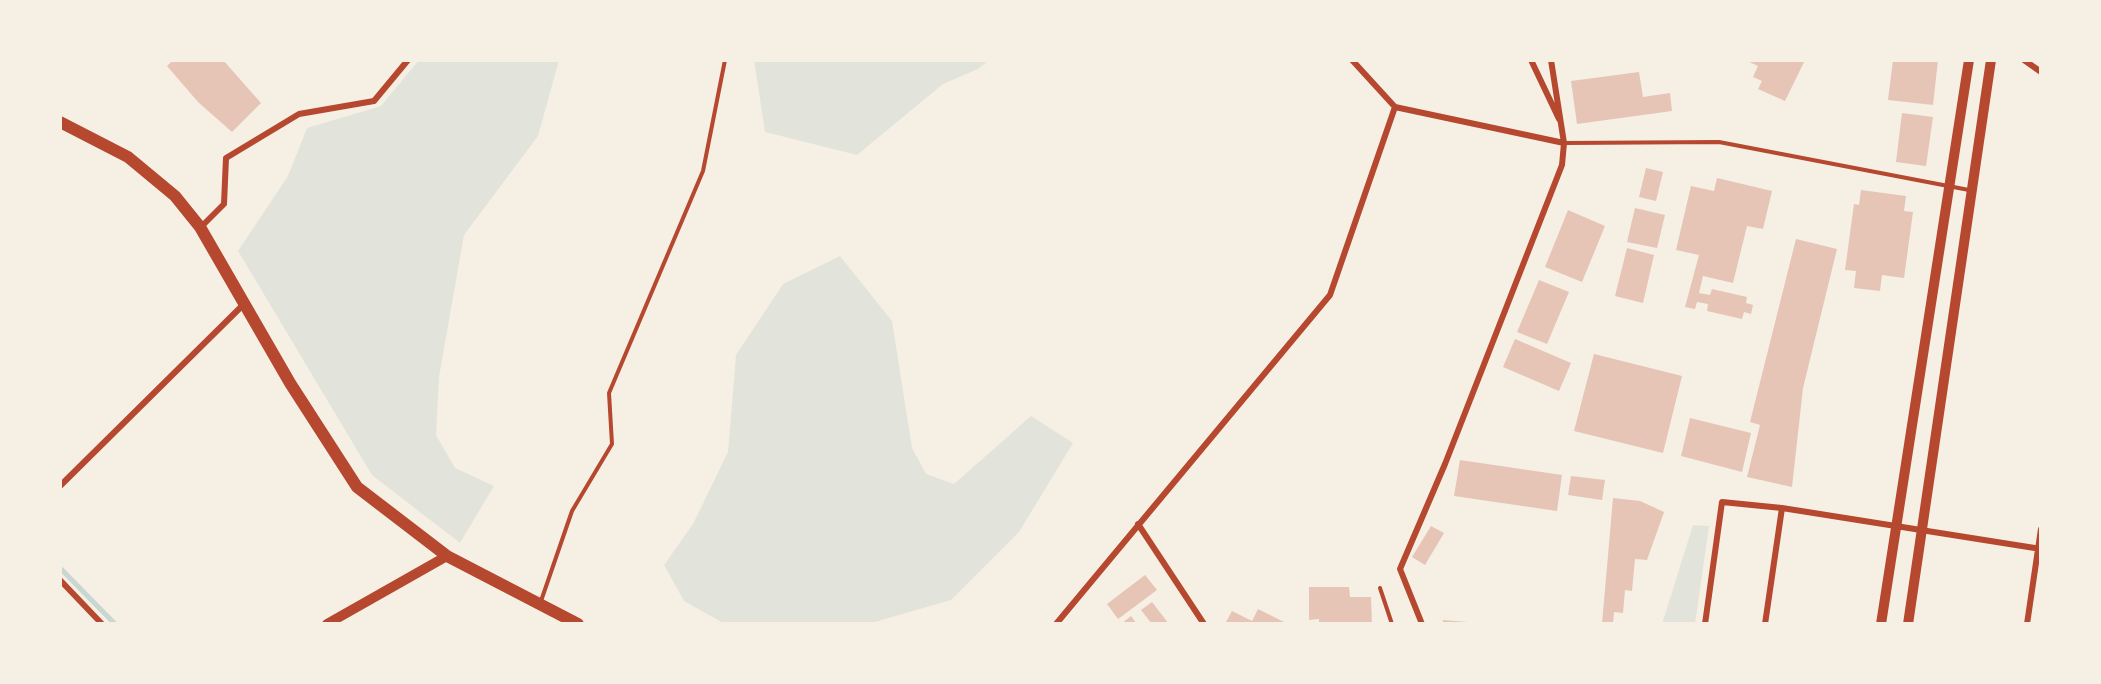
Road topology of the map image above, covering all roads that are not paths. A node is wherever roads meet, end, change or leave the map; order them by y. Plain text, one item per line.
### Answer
1 (408, 60) edge
2 (725, 60) edge
3 (1352, 60) edge
4 (1531, 60) edge
5 (1551, 60) edge
6 (1969, 60) edge
7 (1991, 60) edge
8 (2024, 60) edge
9 (2041, 72) edge
10 (1395, 106) junction
11 (60, 122) edge
12 (1562, 125) junction
13 (1564, 143) junction
14 (1950, 185) junction
15 (1973, 190) junction
16 (200, 228) junction
17 (245, 303) junction
18 (60, 486) edge
19 (1782, 508) junction
20 (1138, 524) junction
21 (1896, 526) junction
22 (2041, 528) edge
23 (1922, 531) junction
24 (2040, 548) edge
25 (447, 556) junction
26 (60, 580) edge
27 (1380, 588) dead end
28 (540, 604) junction
29 (102, 624) edge
30 (327, 624) edge
31 (578, 624) edge
32 (1056, 624) edge
33 (1204, 624) edge
34 (1392, 624) edge
35 (1422, 624) edge
36 (1705, 624) edge
37 (1765, 624) edge
38 (1881, 624) edge
39 (1908, 624) edge
40 (2027, 624) edge

1 - 16 street
2 - 28 lane
3 - 10 street
4 - 12 street
5 - 12 street
6 - 14 street
7 - 15 street
8 - 9 street
10 - 13 street
10 - 20 street
11 - 16 main road
12 - 13 street
13 - 14 lane
13 - 35 street
14 - 15 lane
14 - 21 street
15 - 23 street
16 - 17 main road
17 - 18 street
17 - 25 main road
19 - 21 street
19 - 36 street
19 - 37 street
20 - 32 street
20 - 33 street
21 - 23 street
21 - 38 street
22 - 24 street
23 - 24 street
23 - 39 street
24 - 40 street
25 - 28 main road
25 - 30 street
26 - 29 street
27 - 34 lane
28 - 31 main road

